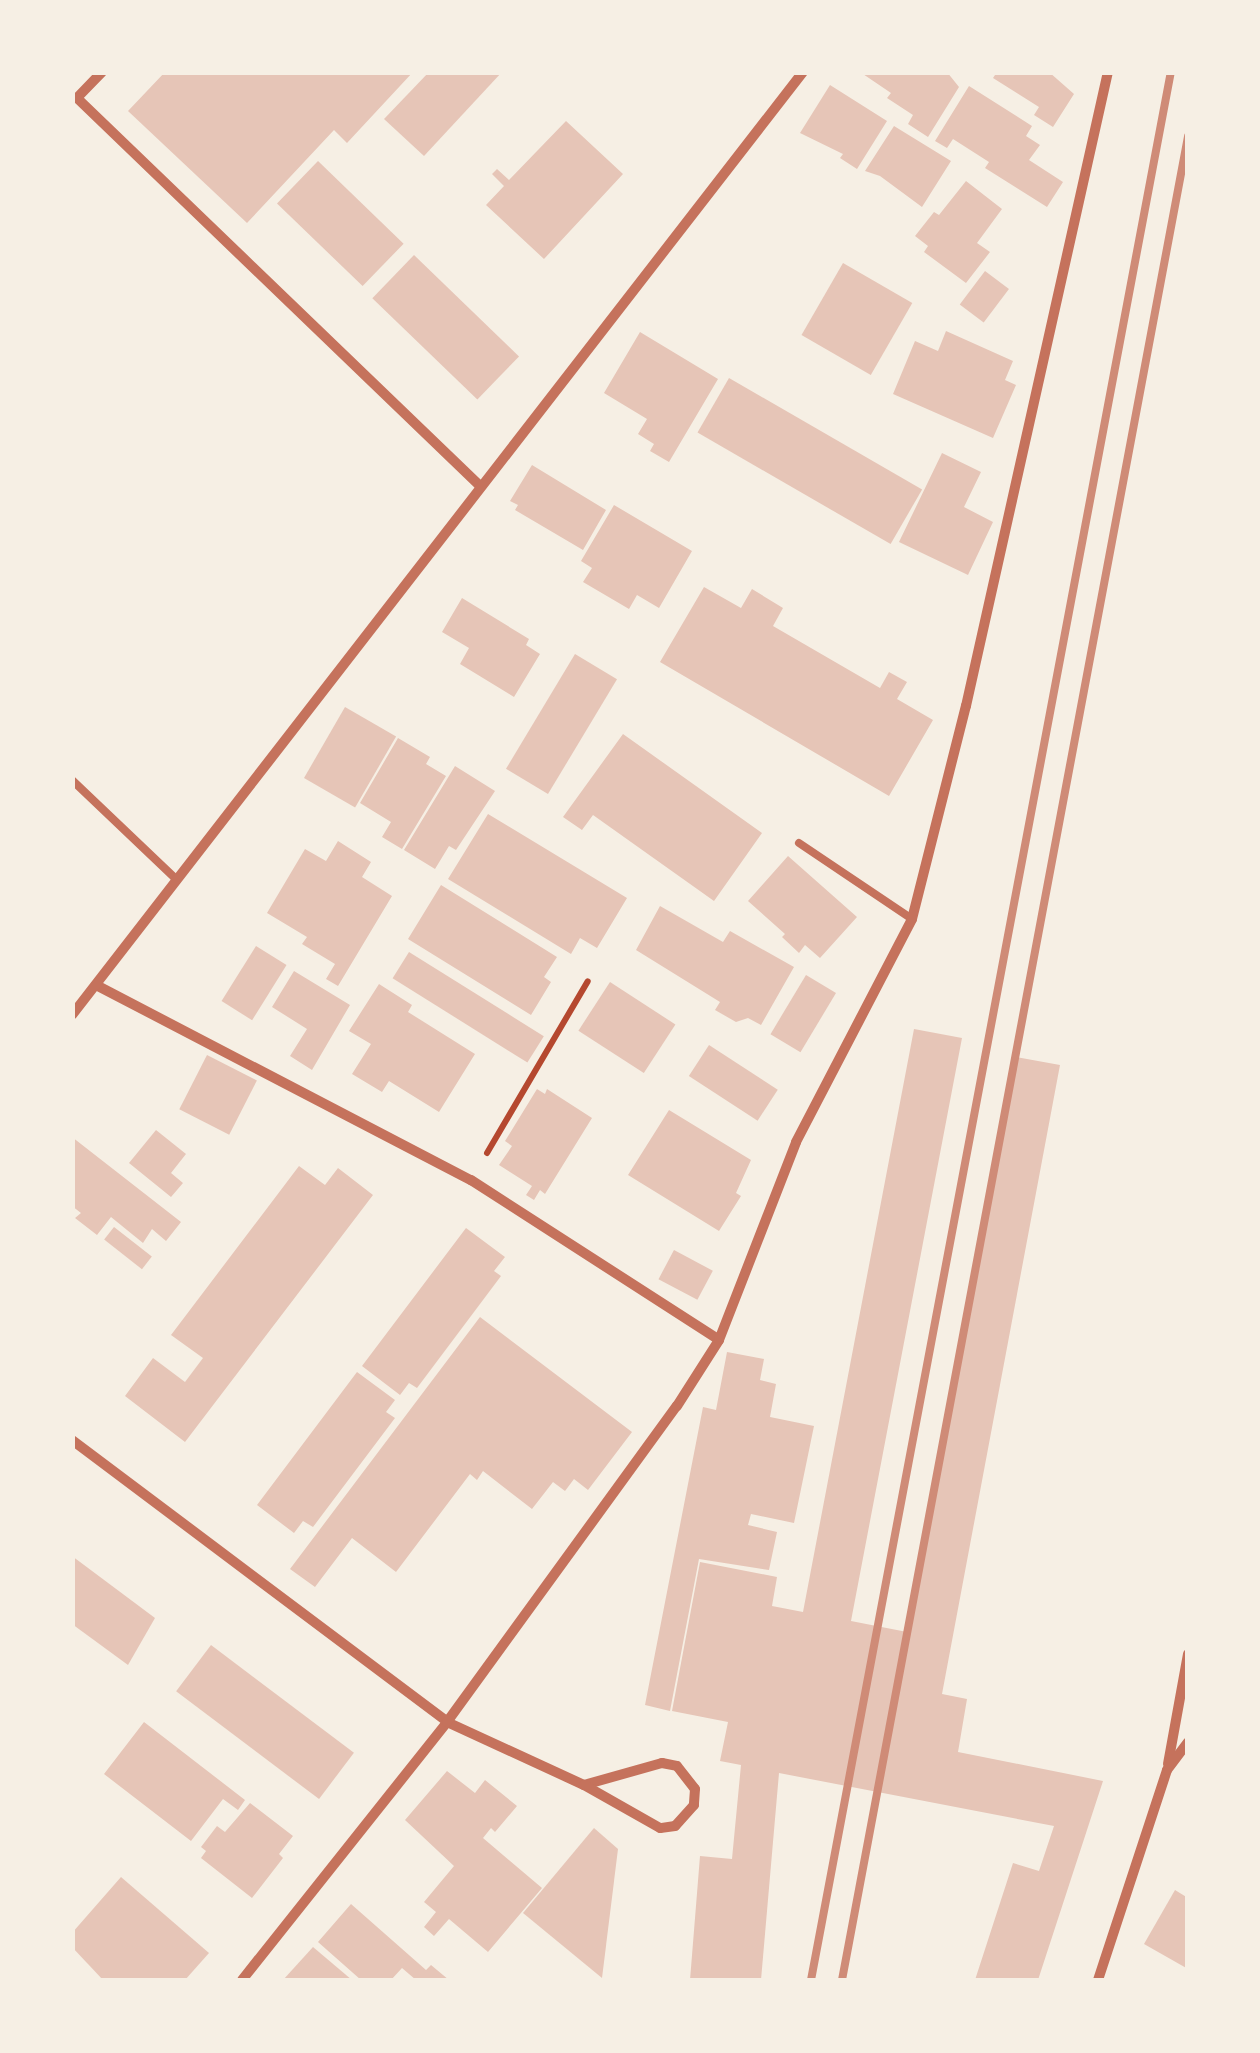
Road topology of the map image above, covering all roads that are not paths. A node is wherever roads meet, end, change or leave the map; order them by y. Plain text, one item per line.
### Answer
1 (102, 72) edge
2 (803, 72) edge
3 (1108, 72) edge
4 (480, 486) junction
5 (72, 780) edge
6 (799, 843) dead end
7 (177, 880) junction
8 (912, 919) junction
9 (96, 985) junction
10 (72, 1015) edge
11 (720, 1340) junction
12 (72, 1440) edge
13 (1188, 1654) edge
14 (447, 1722) junction
15 (1188, 1742) edge
16 (1167, 1770) junction
17 (584, 1786) junction
18 (242, 1980) edge
19 (1098, 1980) edge

1 - 4 street
2 - 4 street
3 - 8 street
4 - 7 street
5 - 7 lane
6 - 8 lane
7 - 9 street
8 - 11 street
9 - 10 street
9 - 11 street
11 - 14 street
12 - 14 street
13 - 16 street
14 - 17 street
14 - 18 street
15 - 16 street
16 - 19 street
17 - 17 street

